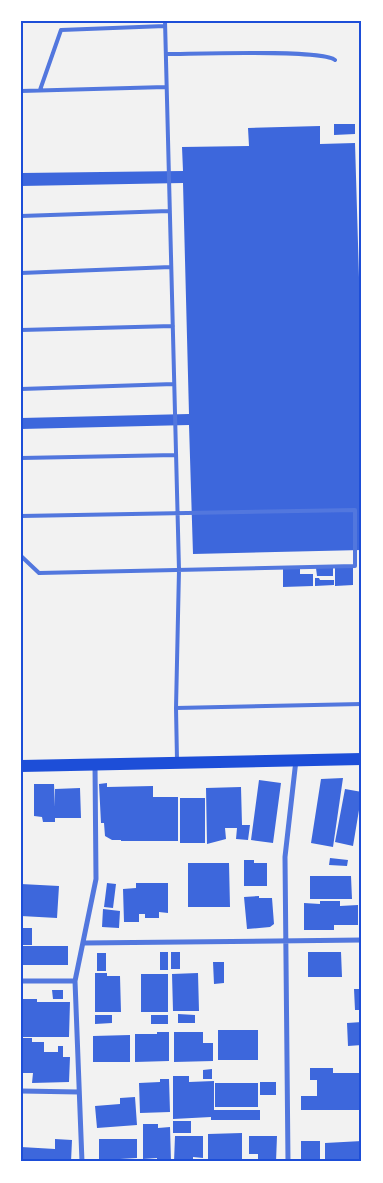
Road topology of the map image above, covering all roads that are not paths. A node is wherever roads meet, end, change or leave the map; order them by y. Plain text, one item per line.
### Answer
1 (165, 24) edge
2 (166, 54) junction
3 (336, 60) dead end
4 (166, 87) junction
5 (40, 90) junction
6 (21, 91) edge
7 (169, 211) junction
8 (21, 216) edge
9 (171, 268) junction
10 (21, 272) edge
11 (172, 326) junction
12 (21, 330) edge
13 (174, 384) junction
14 (21, 389) edge
15 (176, 455) junction
16 (21, 458) edge
17 (178, 513) junction
18 (21, 516) edge
19 (21, 556) edge
20 (179, 570) junction
21 (362, 704) edge
22 (176, 708) junction
23 (362, 759) edge
24 (296, 760) junction
25 (177, 763) junction
26 (95, 764) junction
27 (21, 766) edge
28 (286, 940) junction
29 (362, 940) edge
30 (84, 943) junction
31 (21, 981) edge
32 (75, 981) junction
33 (21, 1091) edge
34 (79, 1092) junction
35 (82, 1162) edge
36 (288, 1162) edge

1 - 2 lane
1 - 5 lane
2 - 3 lane
2 - 4 lane
4 - 5 lane
4 - 7 lane
5 - 6 lane
7 - 8 lane
7 - 9 lane
9 - 10 lane
9 - 11 lane
11 - 12 lane
11 - 13 lane
13 - 14 lane
13 - 15 lane
15 - 16 lane
15 - 17 lane
17 - 18 lane
17 - 20 lane
17 - 20 lane
19 - 20 lane
20 - 22 lane
21 - 22 lane
22 - 25 lane
23 - 24 main road
24 - 25 main road
24 - 28 street
25 - 26 main road
26 - 27 main road
26 - 30 street
28 - 29 street
28 - 30 street
28 - 36 street
30 - 32 street
31 - 32 street
32 - 34 street
33 - 34 street
34 - 35 street

